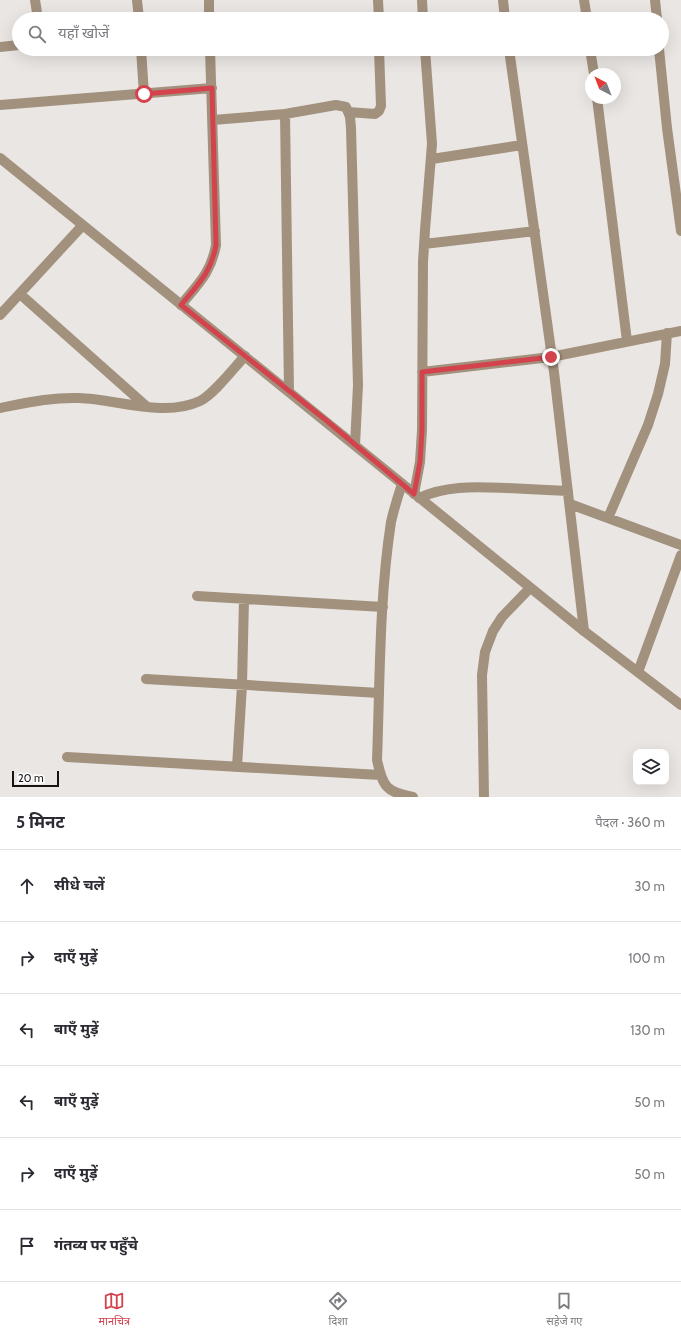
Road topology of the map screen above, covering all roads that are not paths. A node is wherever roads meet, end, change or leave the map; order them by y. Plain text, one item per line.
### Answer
1 (35, 0) edge
2 (137, 0) edge
3 (209, 0) edge
4 (378, 0) edge
5 (422, 0) edge
6 (503, 0) edge
7 (584, 0) edge
8 (655, 0) edge
9 (37, 12) edge
10 (138, 12) edge
11 (209, 12) edge
12 (378, 12) edge
13 (423, 12) edge
14 (504, 12) edge
15 (586, 12) edge
16 (656, 12) edge
17 (12, 46) edge
18 (0, 47) edge
19 (141, 56) edge
20 (210, 56) edge
21 (379, 56) edge
22 (426, 56) edge
23 (510, 56) edge
24 (591, 56) edge
25 (660, 56) edge
26 (593, 68) edge
27 (212, 88) junction
28 (144, 94) junction
29 (598, 104) edge
30 (0, 105) edge
31 (348, 112) junction
32 (285, 114) junction
33 (212, 120) junction
34 (522, 145) junction
35 (0, 158) edge
36 (432, 159) junction
37 (676, 160) edge
38 (82, 226) junction
39 (535, 231) junction
40 (681, 231) edge
41 (424, 244) junction
42 (20, 294) junction
43 (181, 305) junction
44 (0, 316) edge
45 (681, 331) edge
46 (667, 333) junction
47 (627, 341) junction
48 (245, 356) junction
49 (551, 357) junction
50 (422, 372) junction
51 (289, 391) junction
52 (146, 406) junction
53 (0, 408) edge
54 (355, 445) junction
55 (402, 484) junction
56 (568, 491) junction
57 (416, 496) junction
58 (570, 504) junction
59 (608, 518) junction
60 (681, 545) edge
61 (681, 555) edge
62 (530, 588) junction
63 (197, 596) dead end
64 (244, 599) junction
65 (383, 607) junction
66 (584, 631) junction
67 (638, 672) junction
68 (146, 679) dead end
69 (242, 684) junction
70 (380, 693) junction
71 (681, 705) edge
72 (66, 757) dead end
73 (237, 767) junction
74 (380, 775) junction
75 (413, 797) edge
76 (484, 797) edge

1 - 9 street
2 - 10 street
3 - 11 street
4 - 12 street
5 - 13 street
6 - 14 street
7 - 15 street
8 - 16 street
17 - 18 street
19 - 28 street
20 - 27 street
21 - 31 street
22 - 36 street
23 - 34 street
24 - 26 street
25 - 37 street
27 - 28 street
27 - 33 street
28 - 30 street
29 - 47 street
31 - 32 street
31 - 54 street
32 - 33 street
32 - 51 street
33 - 43 street
34 - 36 street
34 - 39 street
35 - 38 street
36 - 41 street
37 - 40 street
38 - 42 street
38 - 43 street
39 - 41 street
39 - 49 street
41 - 50 street
42 - 44 street
42 - 52 street
43 - 48 street
45 - 46 street
46 - 47 street
46 - 59 street
47 - 49 street
48 - 51 street
48 - 52 street
49 - 50 street
49 - 56 street
50 - 57 street
51 - 54 street
52 - 53 street
54 - 55 street
55 - 57 street
55 - 65 street
56 - 57 street
56 - 58 street
57 - 62 street
58 - 59 street
58 - 66 street
59 - 60 street
61 - 67 street
62 - 66 street
62 - 76 street
63 - 64 street
64 - 65 street
64 - 69 street
65 - 70 street
66 - 67 street
67 - 71 street
68 - 69 street
69 - 70 street
69 - 73 street
70 - 74 street
72 - 73 street
73 - 74 street
74 - 75 street

